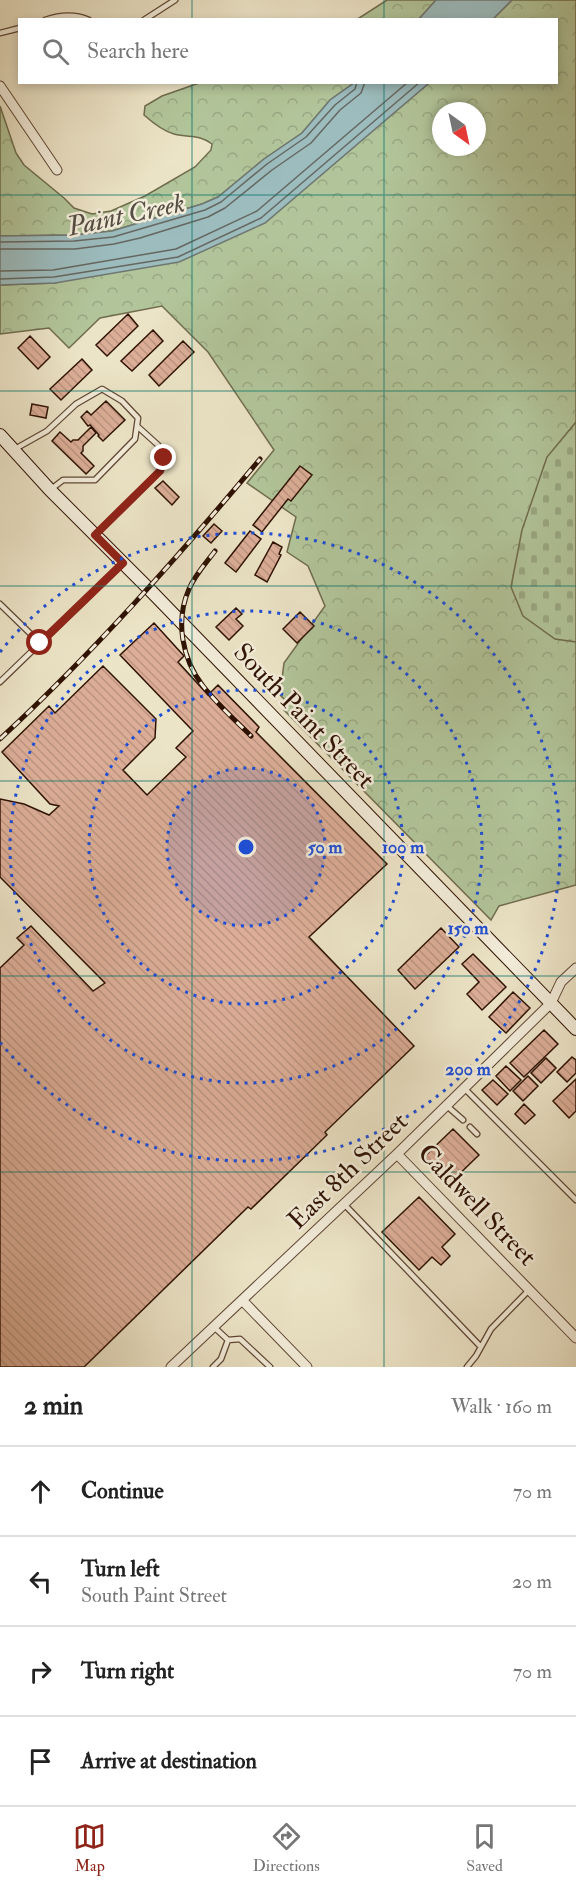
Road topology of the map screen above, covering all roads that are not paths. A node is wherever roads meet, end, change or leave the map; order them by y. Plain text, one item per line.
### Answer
1 (175, 0) edge
2 (51, 18) edge
3 (85, 18) edge
4 (147, 18) edge
5 (18, 28) edge
6 (0, 33) edge
7 (0, 87) edge
8 (57, 170) dead end
9 (137, 426) junction
10 (0, 435) edge
11 (12, 450) junction
12 (50, 490) junction
13 (95, 535) junction
14 (123, 563) junction
15 (0, 604) edge
16 (40, 643) junction
17 (0, 682) edge
18 (576, 968) edge
19 (551, 1003) junction
20 (576, 1029) edge
21 (465, 1088) junction
22 (447, 1105) junction
23 (463, 1120) dead end
24 (470, 1127) dead end
25 (477, 1134) dead end
26 (398, 1154) junction
27 (576, 1200) edge
28 (344, 1204) junction
29 (530, 1290) junction
30 (242, 1300) junction
31 (214, 1327) junction
32 (576, 1338) edge
33 (228, 1340) junction
34 (481, 1347) junction
35 (171, 1367) edge
36 (213, 1367) edge
37 (270, 1367) edge
38 (307, 1367) edge
39 (467, 1367) edge

1 - 4 lane
2 - 3 lane
5 - 6 lane
7 - 8 street
9 - 11 lane
9 - 12 lane
9 - 13 lane
10 - 11 main road, South Paint Street
11 - 12 main road, South Paint Street
12 - 13 main road, South Paint Street
13 - 14 main road, South Paint Street
14 - 16 lane
14 - 19 main road, South Paint Street
15 - 16 lane
16 - 17 lane
18 - 19 street, East 8th Street
19 - 20 main road, South Paint Street
19 - 21 street, East 8th Street
21 - 22 street, East 8th Street
21 - 27 lane
22 - 23 lane
22 - 26 street, East 8th Street
24 - 25 lane
26 - 28 street, East 8th Street
26 - 29 street, Caldwell Street
28 - 30 street, East 8th Street
28 - 34 lane
29 - 32 street, Caldwell Street
29 - 34 lane
30 - 31 street, East 8th Street
30 - 38 street
31 - 33 lane
31 - 35 street, East 8th Street
33 - 36 lane
33 - 37 lane
34 - 39 lane

